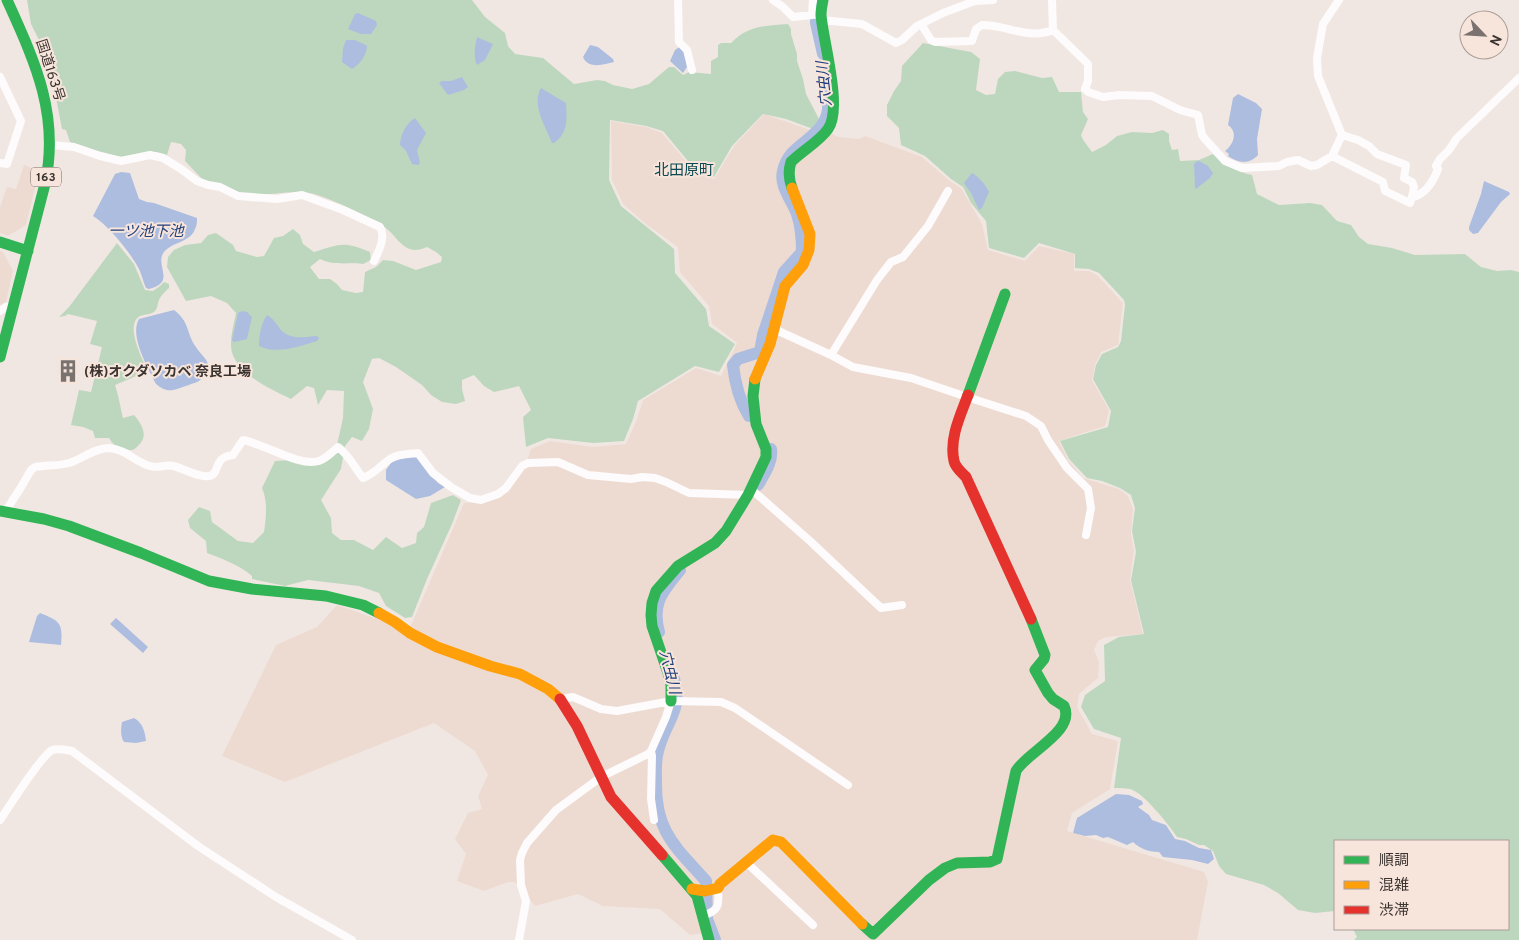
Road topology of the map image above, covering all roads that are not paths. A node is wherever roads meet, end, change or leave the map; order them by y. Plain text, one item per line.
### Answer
1 (7, 0) edge
2 (678, 0) edge
3 (773, 0) edge
4 (813, 0) edge
5 (823, 0) edge
6 (993, 0) edge
7 (1052, 0) edge
8 (1339, 0) edge
9 (818, 16) junction
10 (921, 24) junction
11 (1053, 30) junction
12 (692, 70) dead end
13 (0, 77) edge
14 (1519, 78) edge
15 (1342, 134) junction
16 (50, 145) junction
17 (1332, 156) junction
18 (0, 163) edge
19 (948, 191) dead end
20 (1412, 197) junction
21 (0, 242) edge
22 (28, 251) junction
23 (374, 261) dead end
24 (1005, 294) dead end
25 (14, 305) junction
26 (0, 311) edge
27 (774, 329) junction
28 (831, 355) junction
29 (0, 357) edge
30 (968, 398) junction
31 (749, 492) junction
32 (2, 512) edge
33 (1086, 535) dead end
34 (902, 605) dead end
35 (560, 699) junction
36 (671, 701) junction
37 (651, 751) junction
38 (601, 777) junction
39 (848, 784) dead end
40 (0, 820) edge
41 (654, 820) dead end
42 (747, 863) junction
43 (718, 888) junction
44 (692, 889) junction
45 (703, 916) junction
46 (813, 925) dead end
47 (352, 940) edge
48 (518, 940) edge
49 (709, 940) edge

1 - 16 main road, 国道163号 / 163
2 - 12 street
3 - 9 street
4 - 9 street
5 - 9 main road
6 - 10 street
7 - 11 street
8 - 15 street
9 - 10 street
9 - 27 main road
10 - 11 street
11 - 17 street
13 - 18 street
14 - 20 street
15 - 17 street
15 - 20 street
16 - 22 main road, 国道163号 / 163
16 - 23 street
17 - 20 street
19 - 28 street
21 - 22 main road
22 - 25 main road, 国道163号 / 163
24 - 30 main road
25 - 26 street
25 - 29 main road, 国道163号 / 163
27 - 28 street
27 - 31 main road
28 - 30 street
30 - 33 street
30 - 42 main road
31 - 32 street
31 - 34 street
31 - 36 main road
32 - 35 main road
35 - 36 street
35 - 38 main road
36 - 37 street
36 - 39 street
37 - 38 street
37 - 41 street
38 - 44 main road
38 - 48 street
40 - 47 street
42 - 43 main road
42 - 46 street
43 - 44 main road
43 - 45 street
44 - 45 main road
45 - 49 main road

